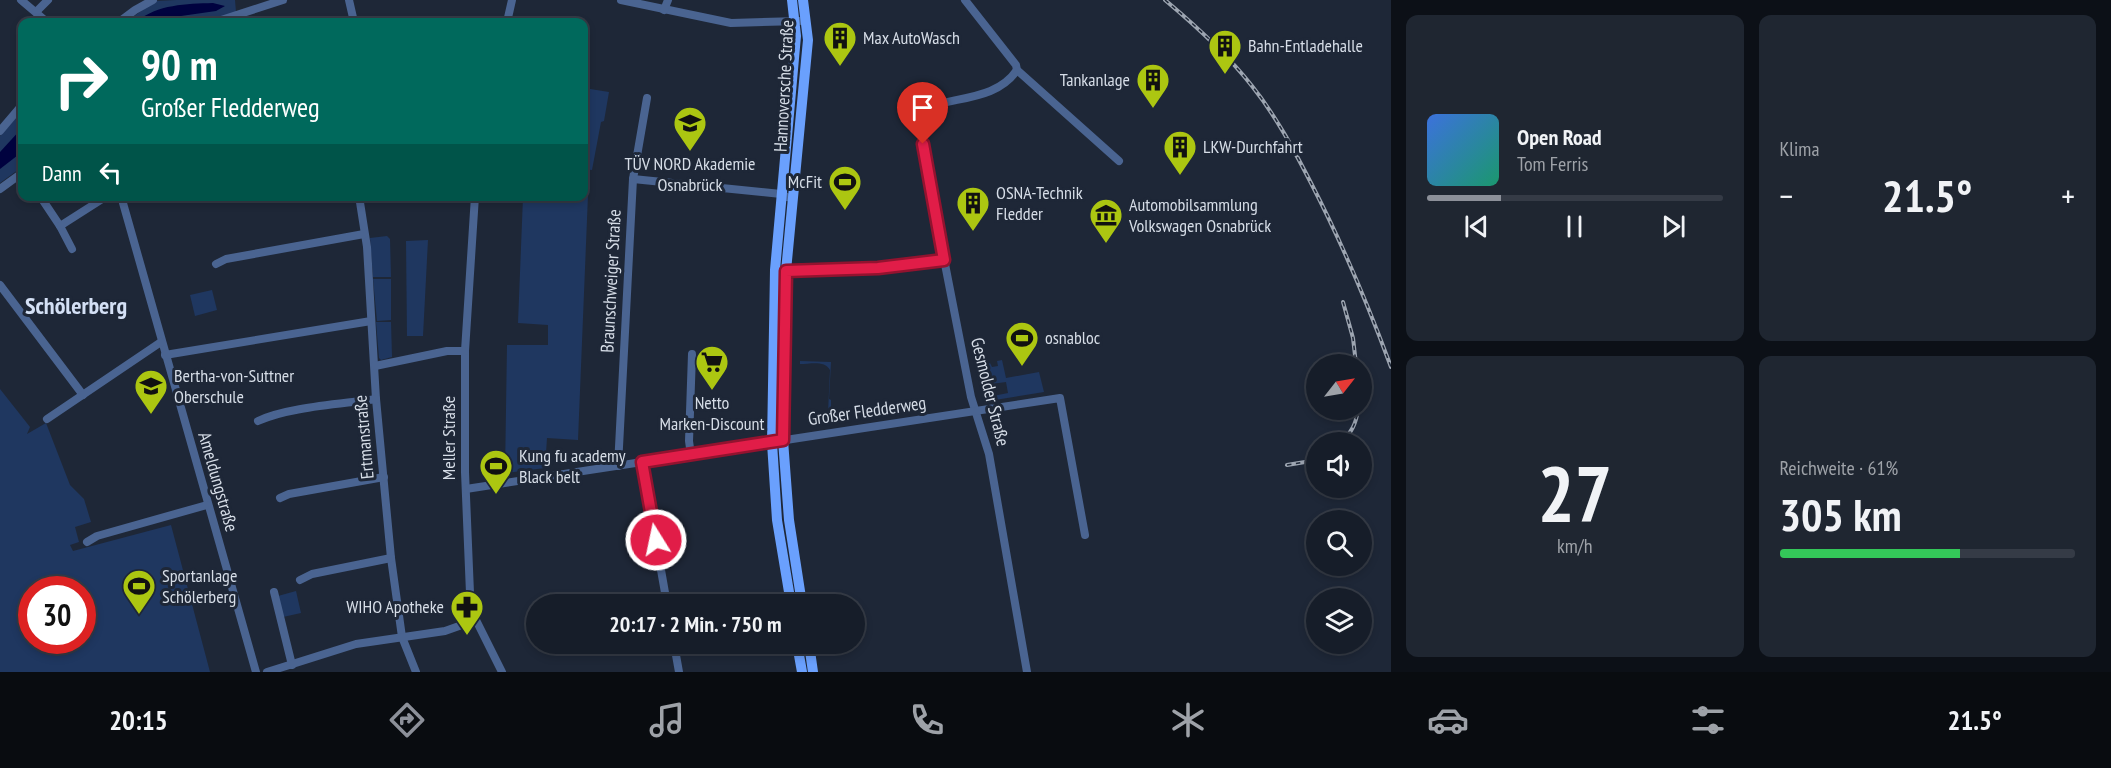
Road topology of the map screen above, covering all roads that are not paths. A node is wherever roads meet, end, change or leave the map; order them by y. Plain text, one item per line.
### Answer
1 (21, 0) edge
2 (48, 0) edge
3 (153, 0) edge
4 (283, 0) edge
5 (349, 0) edge
6 (512, 0) edge
7 (621, 0) edge
8 (668, 0) edge
9 (792, 0) edge
10 (803, 0) edge
11 (965, 0) edge
12 (253, 4) edge
13 (664, 10) junction
14 (36, 12) junction
15 (242, 13) junction
16 (43, 18) edge
17 (124, 18) edge
18 (227, 18) edge
19 (244, 18) edge
20 (353, 18) edge
21 (508, 18) edge
22 (807, 20) junction
23 (795, 21) junction
24 (1017, 70) junction
25 (647, 98) dead end
26 (18, 110) edge
27 (0, 131) edge
28 (1119, 161) dead end
29 (18, 176) edge
30 (633, 179) junction
31 (0, 189) edge
32 (781, 194) junction
33 (793, 199) junction
34 (43, 201) edge
35 (99, 201) edge
36 (125, 201) edge
37 (360, 201) edge
38 (475, 201) edge
39 (60, 226) junction
40 (364, 234) junction
41 (72, 249) dead end
42 (944, 260) junction
43 (216, 264) dead end
44 (780, 271) junction
45 (0, 285) edge
46 (371, 321) junction
47 (161, 342) junction
48 (465, 351) junction
49 (692, 354) dead end
50 (165, 355) junction
51 (375, 366) junction
52 (82, 395) junction
53 (376, 399) junction
54 (977, 412) junction
55 (47, 419) dead end
56 (258, 421) dead end
57 (778, 442) junction
58 (691, 455) junction
59 (642, 462) junction
60 (618, 466) junction
61 (384, 477) junction
62 (466, 489) junction
63 (280, 498) dead end
64 (207, 505) junction
65 (1085, 535) dead end
66 (87, 542) dead end
67 (391, 558) junction
68 (300, 580) dead end
69 (274, 592) dead end
70 (665, 594) edge
71 (788, 594) edge
72 (800, 594) edge
73 (476, 620) junction
74 (402, 638) junction
75 (676, 654) edge
76 (799, 654) edge
77 (810, 654) edge
78 (292, 664) junction
79 (256, 672) edge
80 (267, 672) edge
81 (416, 672) edge
82 (502, 672) edge
83 (679, 672) edge
84 (802, 672) edge
85 (813, 672) edge
86 (1027, 672) edge

1 - 14 street
2 - 14 street
3 - 17 street
4 - 12 street
5 - 20 street
6 - 21 street
7 - 13 street
8 - 13 street
9 - 23 main road, Hannoversche Straße
10 - 22 main road, Hannoversche Straße
11 - 24 street
12 - 15 street
13 - 23 street
14 - 16 street
15 - 18 street
15 - 19 street
22 - 23 street
22 - 33 main road, Hannoversche Straße
23 - 32 main road, Hannoversche Straße
24 - 28 street
24 - 42 street, Gesmolder Straße
25 - 30 street, Braunschweiger Straße
26 - 27 street
29 - 31 street
30 - 32 street
30 - 60 street, Braunschweiger Straße
32 - 33 street
32 - 44 main road, Hannoversche Straße
33 - 44 main road, Hannoversche Straße
34 - 39 street
35 - 39 street
36 - 47 street, Ameldungstraße
37 - 40 street, Ertmanstraße
38 - 48 street, Meller Straße
39 - 41 street
40 - 43 street
40 - 46 street, Ertmanstraße
42 - 44 street
42 - 54 street, Gesmolder Straße
44 - 57 main road, Hannoversche Straße
45 - 52 street
46 - 50 street
46 - 51 street, Ertmanstraße
47 - 50 street, Ameldungstraße
47 - 52 street
48 - 51 street
48 - 62 street, Meller Straße
49 - 58 street
50 - 64 street, Ameldungstraße
51 - 53 street, Ertmanstraße
52 - 55 street
53 - 56 street
53 - 61 street, Ertmanstraße
54 - 57 street, Großer Fledderweg
54 - 65 street, Großer Fledderweg
54 - 86 street, Gesmolder Straße
57 - 58 street, Großer Fledderweg
57 - 71 main road, Hannoversche Straße
57 - 72 main road, Hannoversche Straße
58 - 59 street, Großer Fledderweg
59 - 60 street, Großer Fledderweg
59 - 70 street
60 - 62 street, Großer Fledderweg
61 - 63 street
61 - 67 street, Ertmanstraße
62 - 73 street, Meller Straße
64 - 66 street
64 - 79 street, Ameldungstraße
67 - 68 street
67 - 74 street, Ertmanstraße
69 - 78 street
73 - 74 street
73 - 82 street, Meller Straße
74 - 78 street
74 - 81 street, Ertmanstraße
75 - 83 street
76 - 84 main road
77 - 85 main road
78 - 80 street

